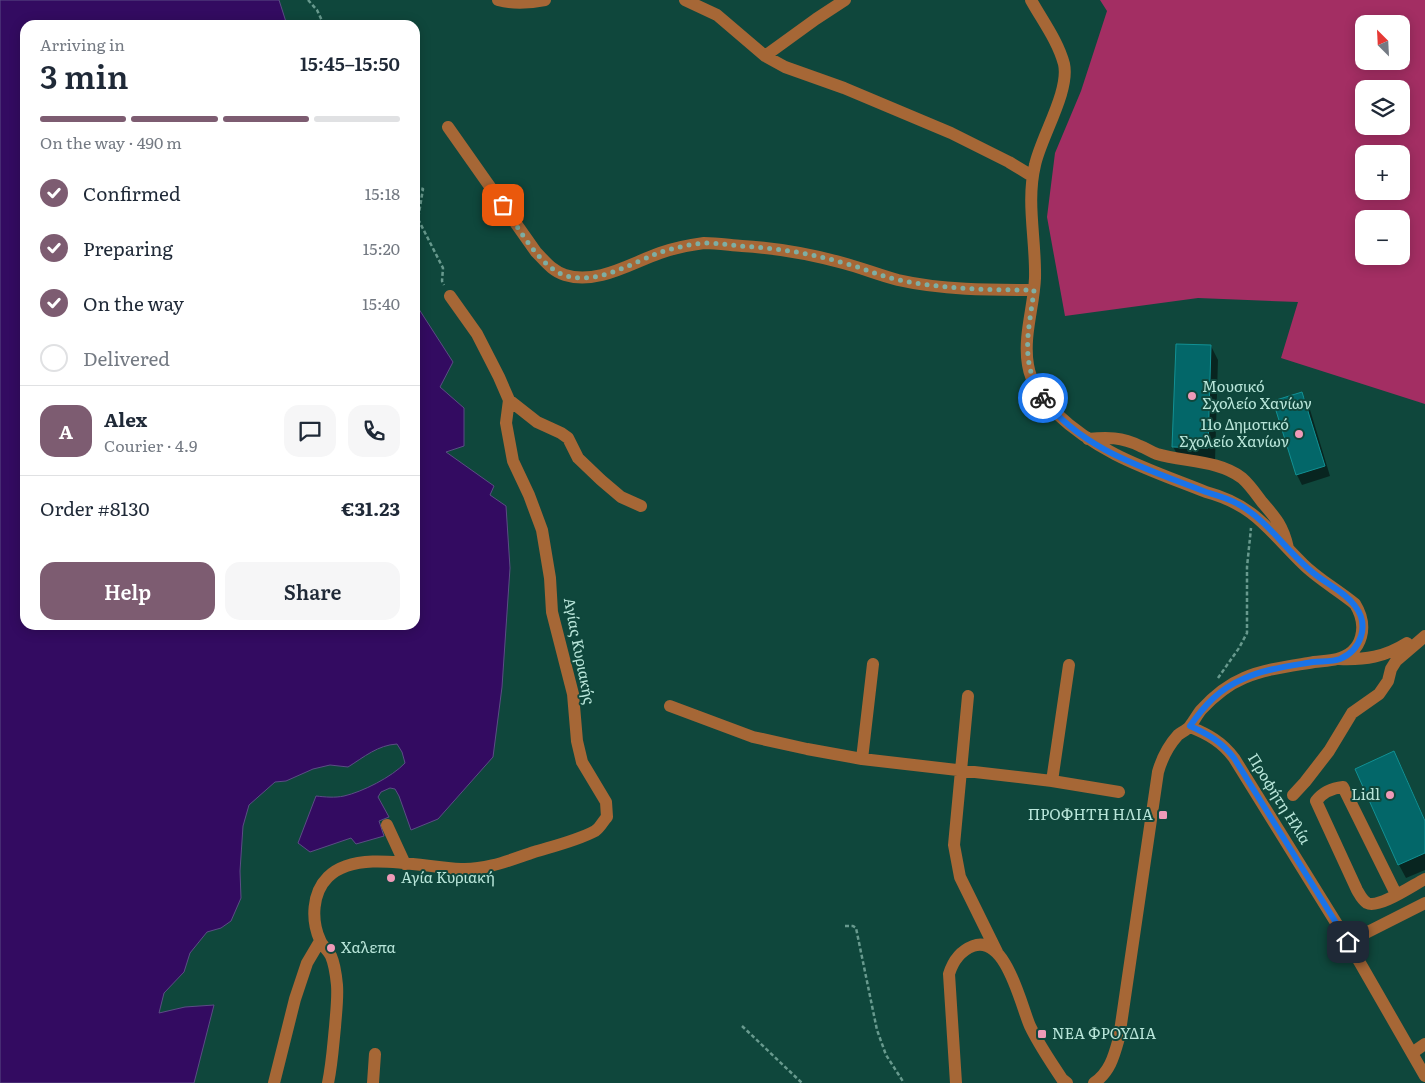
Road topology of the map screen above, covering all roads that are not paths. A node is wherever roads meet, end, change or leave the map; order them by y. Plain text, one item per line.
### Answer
1 (498, 0) edge
2 (545, 0) edge
3 (685, 0) edge
4 (845, 0) edge
5 (1031, 0) edge
6 (766, 56) junction
7 (448, 127) dead end
8 (1032, 176) junction
9 (1034, 290) junction
10 (450, 296) road end
11 (509, 400) junction
12 (1088, 439) junction
13 (641, 506) dead end
14 (1288, 548) junction
15 (1425, 635) edge
16 (1338, 659) junction
17 (874, 664) dead end
18 (1069, 665) dead end
19 (968, 696) dead end
20 (670, 706) dead end
21 (1190, 726) junction
22 (862, 759) junction
23 (962, 770) junction
24 (1052, 781) junction
25 (1119, 792) dead end
26 (1293, 795) dead end
27 (386, 825) dead end
28 (405, 864) junction
29 (1425, 879) edge
30 (1392, 897) junction
31 (1425, 903) edge
32 (1397, 918) junction
33 (320, 941) junction
34 (1348, 942) junction
35 (997, 952) junction
36 (1425, 1044) edge
37 (1412, 1053) junction
38 (375, 1054) dead end
39 (1425, 1076) edge
40 (274, 1083) edge
41 (328, 1083) edge
42 (373, 1083) edge
43 (956, 1083) edge
44 (1067, 1083) edge
45 (1094, 1083) edge

1 - 2 street
3 - 6 street
4 - 6 street
5 - 8 street
6 - 8 street
7 - 9 street
8 - 9 street
9 - 12 street
10 - 11 street, Αγίας Κυριακής
11 - 13 street
11 - 28 street, Αγίας Κυριακής
12 - 14 street
12 - 14 street
14 - 16 street
15 - 16 street
15 - 26 street
16 - 21 street
17 - 22 street
18 - 24 street
19 - 23 street
20 - 22 street
21 - 34 street, Προφήτη Ηλία
21 - 45 street
22 - 23 street
23 - 24 street
23 - 35 street
24 - 25 street
27 - 28 street
28 - 33 street, Αγίας Κυριακής
29 - 30 street
30 - 30 street
30 - 32 street
31 - 32 street
32 - 34 street
33 - 40 street
33 - 41 street, Αγίας Κυριακής
34 - 37 street, Προφήτη Ηλία
35 - 43 street
35 - 44 street
36 - 37 street
37 - 39 street, Προφήτη Ηλία
38 - 42 street

